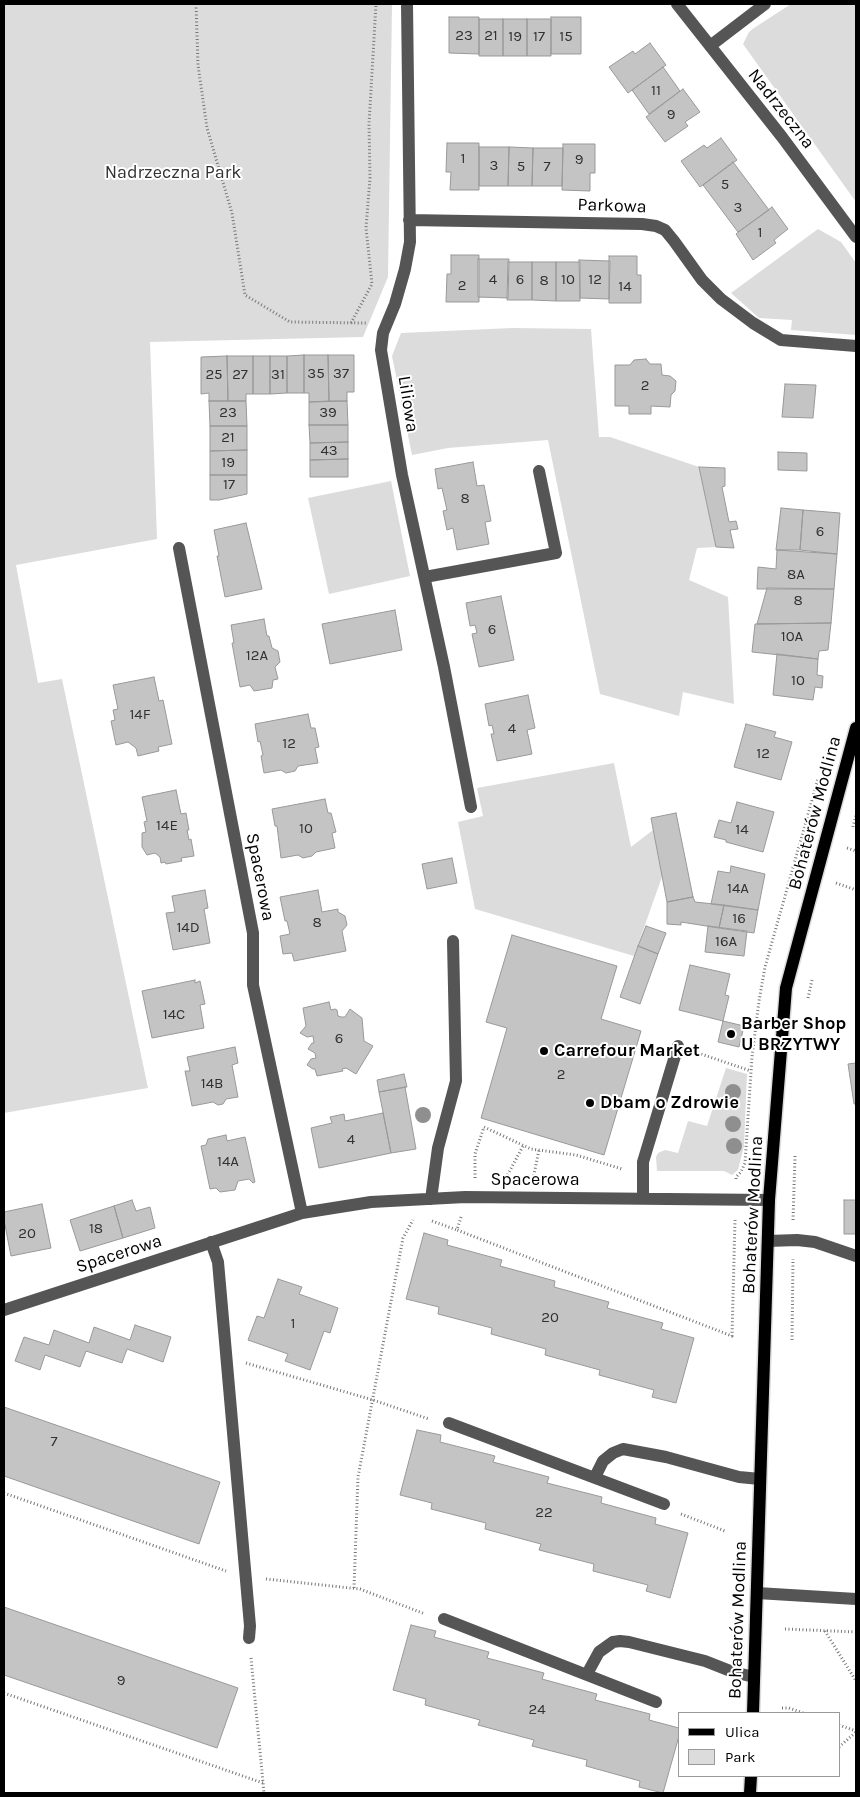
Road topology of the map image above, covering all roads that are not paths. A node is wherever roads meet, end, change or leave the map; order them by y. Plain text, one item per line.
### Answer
1 (407, 4) edge
2 (678, 4) edge
3 (764, 4) edge
4 (710, 46) junction
5 (409, 220) junction
6 (856, 237) edge
7 (856, 346) edge
8 (539, 471) dead end
9 (179, 548) dead end
10 (425, 577) junction
11 (856, 728) edge
12 (471, 807) dead end
13 (454, 941) dead end
14 (678, 1046) road end
15 (643, 1198) junction
16 (431, 1199) junction
17 (769, 1200) junction
18 (302, 1213) junction
19 (768, 1240) junction
20 (211, 1242) junction
21 (856, 1256) edge
22 (4, 1310) edge
23 (449, 1422) road end
24 (595, 1477) junction
25 (760, 1479) junction
26 (664, 1504) road end
27 (757, 1593) junction
28 (856, 1600) edge
29 (444, 1619) dead end
30 (249, 1638) road end
31 (587, 1674) junction
32 (754, 1677) junction
33 (656, 1702) dead end
34 (753, 1712) edge
35 (751, 1777) edge
36 (750, 1793) edge

1 - 5 street, Liliowa
2 - 4 street, Nadrzeczna
3 - 4 street
4 - 6 street, Nadrzeczna
5 - 7 street, Parkowa
5 - 10 street, Liliowa
8 - 10 street
9 - 18 street, Spacerowa
10 - 12 street, Liliowa
11 - 17 main road, Bohaterów Modlina
13 - 16 street
14 - 15 street
15 - 16 street, Spacerowa
15 - 17 street, Spacerowa
16 - 18 street, Spacerowa
17 - 19 main road, Bohaterów Modlina
18 - 20 street, Spacerowa
19 - 21 street
19 - 25 main road, Bohaterów Modlina
20 - 22 street, Spacerowa
20 - 30 street
23 - 24 street
24 - 25 street
24 - 26 street
25 - 27 main road, Bohaterów Modlina
27 - 28 street
27 - 32 main road, Bohaterów Modlina
29 - 31 street
31 - 32 street
31 - 33 street
32 - 34 main road, Bohaterów Modlina
35 - 36 main road

